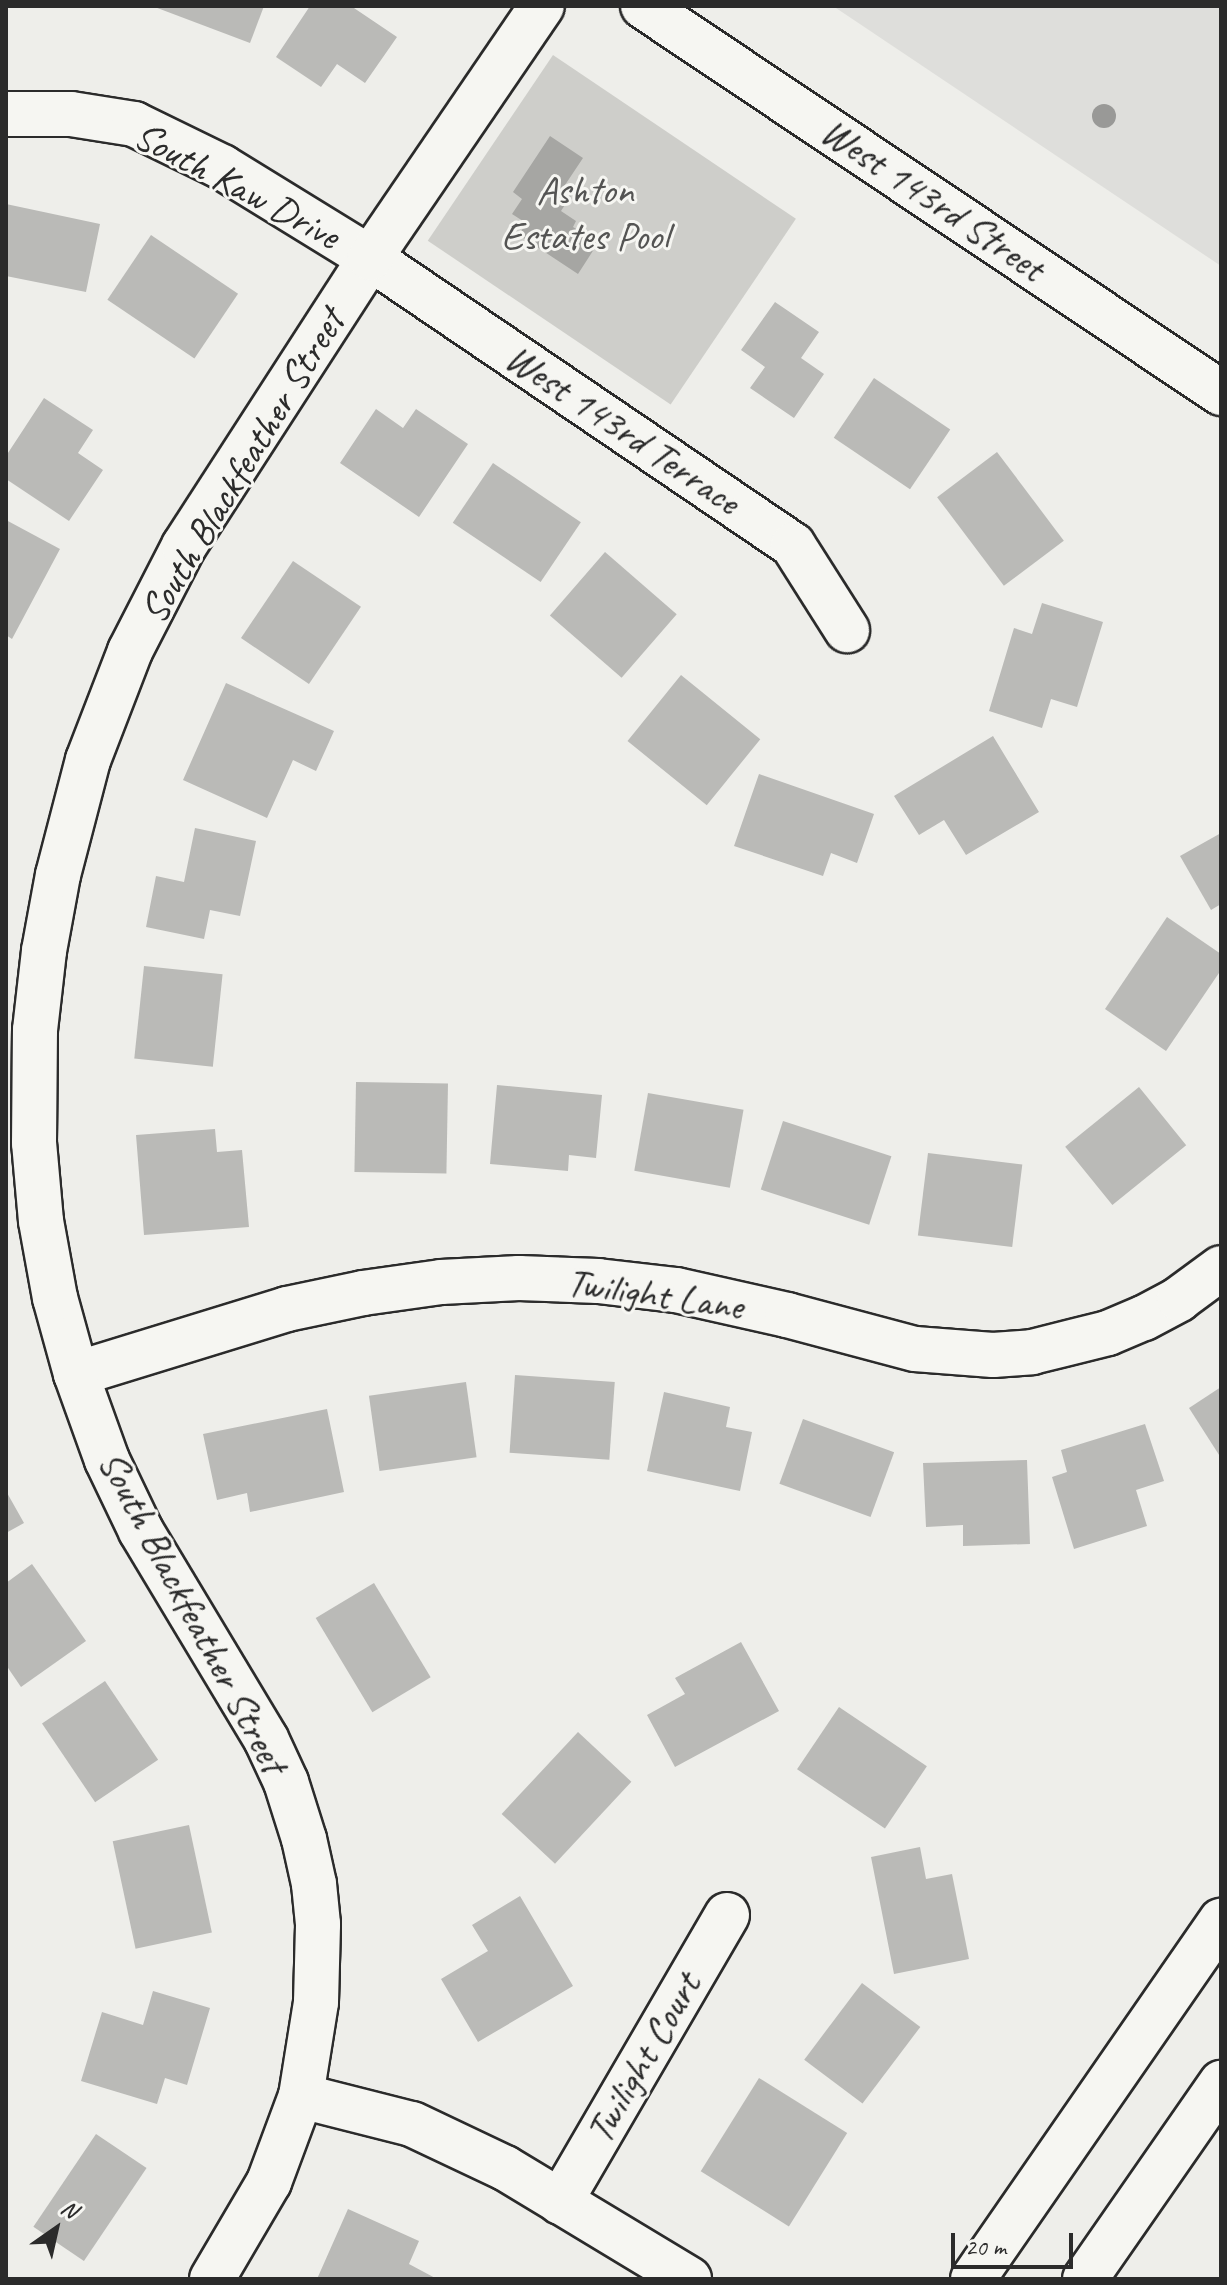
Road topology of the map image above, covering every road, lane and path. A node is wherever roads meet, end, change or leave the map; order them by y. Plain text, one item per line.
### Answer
1 (542, 6) edge
2 (643, 6) edge
3 (6, 114) edge
4 (370, 258) junction
5 (1221, 393) edge
6 (847, 630) dead end
7 (1221, 1268) edge
8 (76, 1374) junction
9 (727, 1915) dead end
10 (1221, 1921) edge
11 (1221, 2083) edge
12 (301, 2096) junction
13 (560, 2202) junction
14 (212, 2279) edge
15 (689, 2279) edge
16 (973, 2279) edge
17 (1085, 2279) edge

1 - 4 street, South Blackfeather Street
2 - 5 street, West 143rd Street
3 - 4 street, South Kaw Drive
4 - 6 street, West 143rd Terrace
4 - 8 street, South Blackfeather Street
7 - 8 street, Twilight Lane
8 - 12 street, South Blackfeather Street
9 - 13 street, Twilight Court
10 - 16 street
11 - 17 street
12 - 13 street
12 - 14 street, South Blackfeather Street
13 - 15 street

